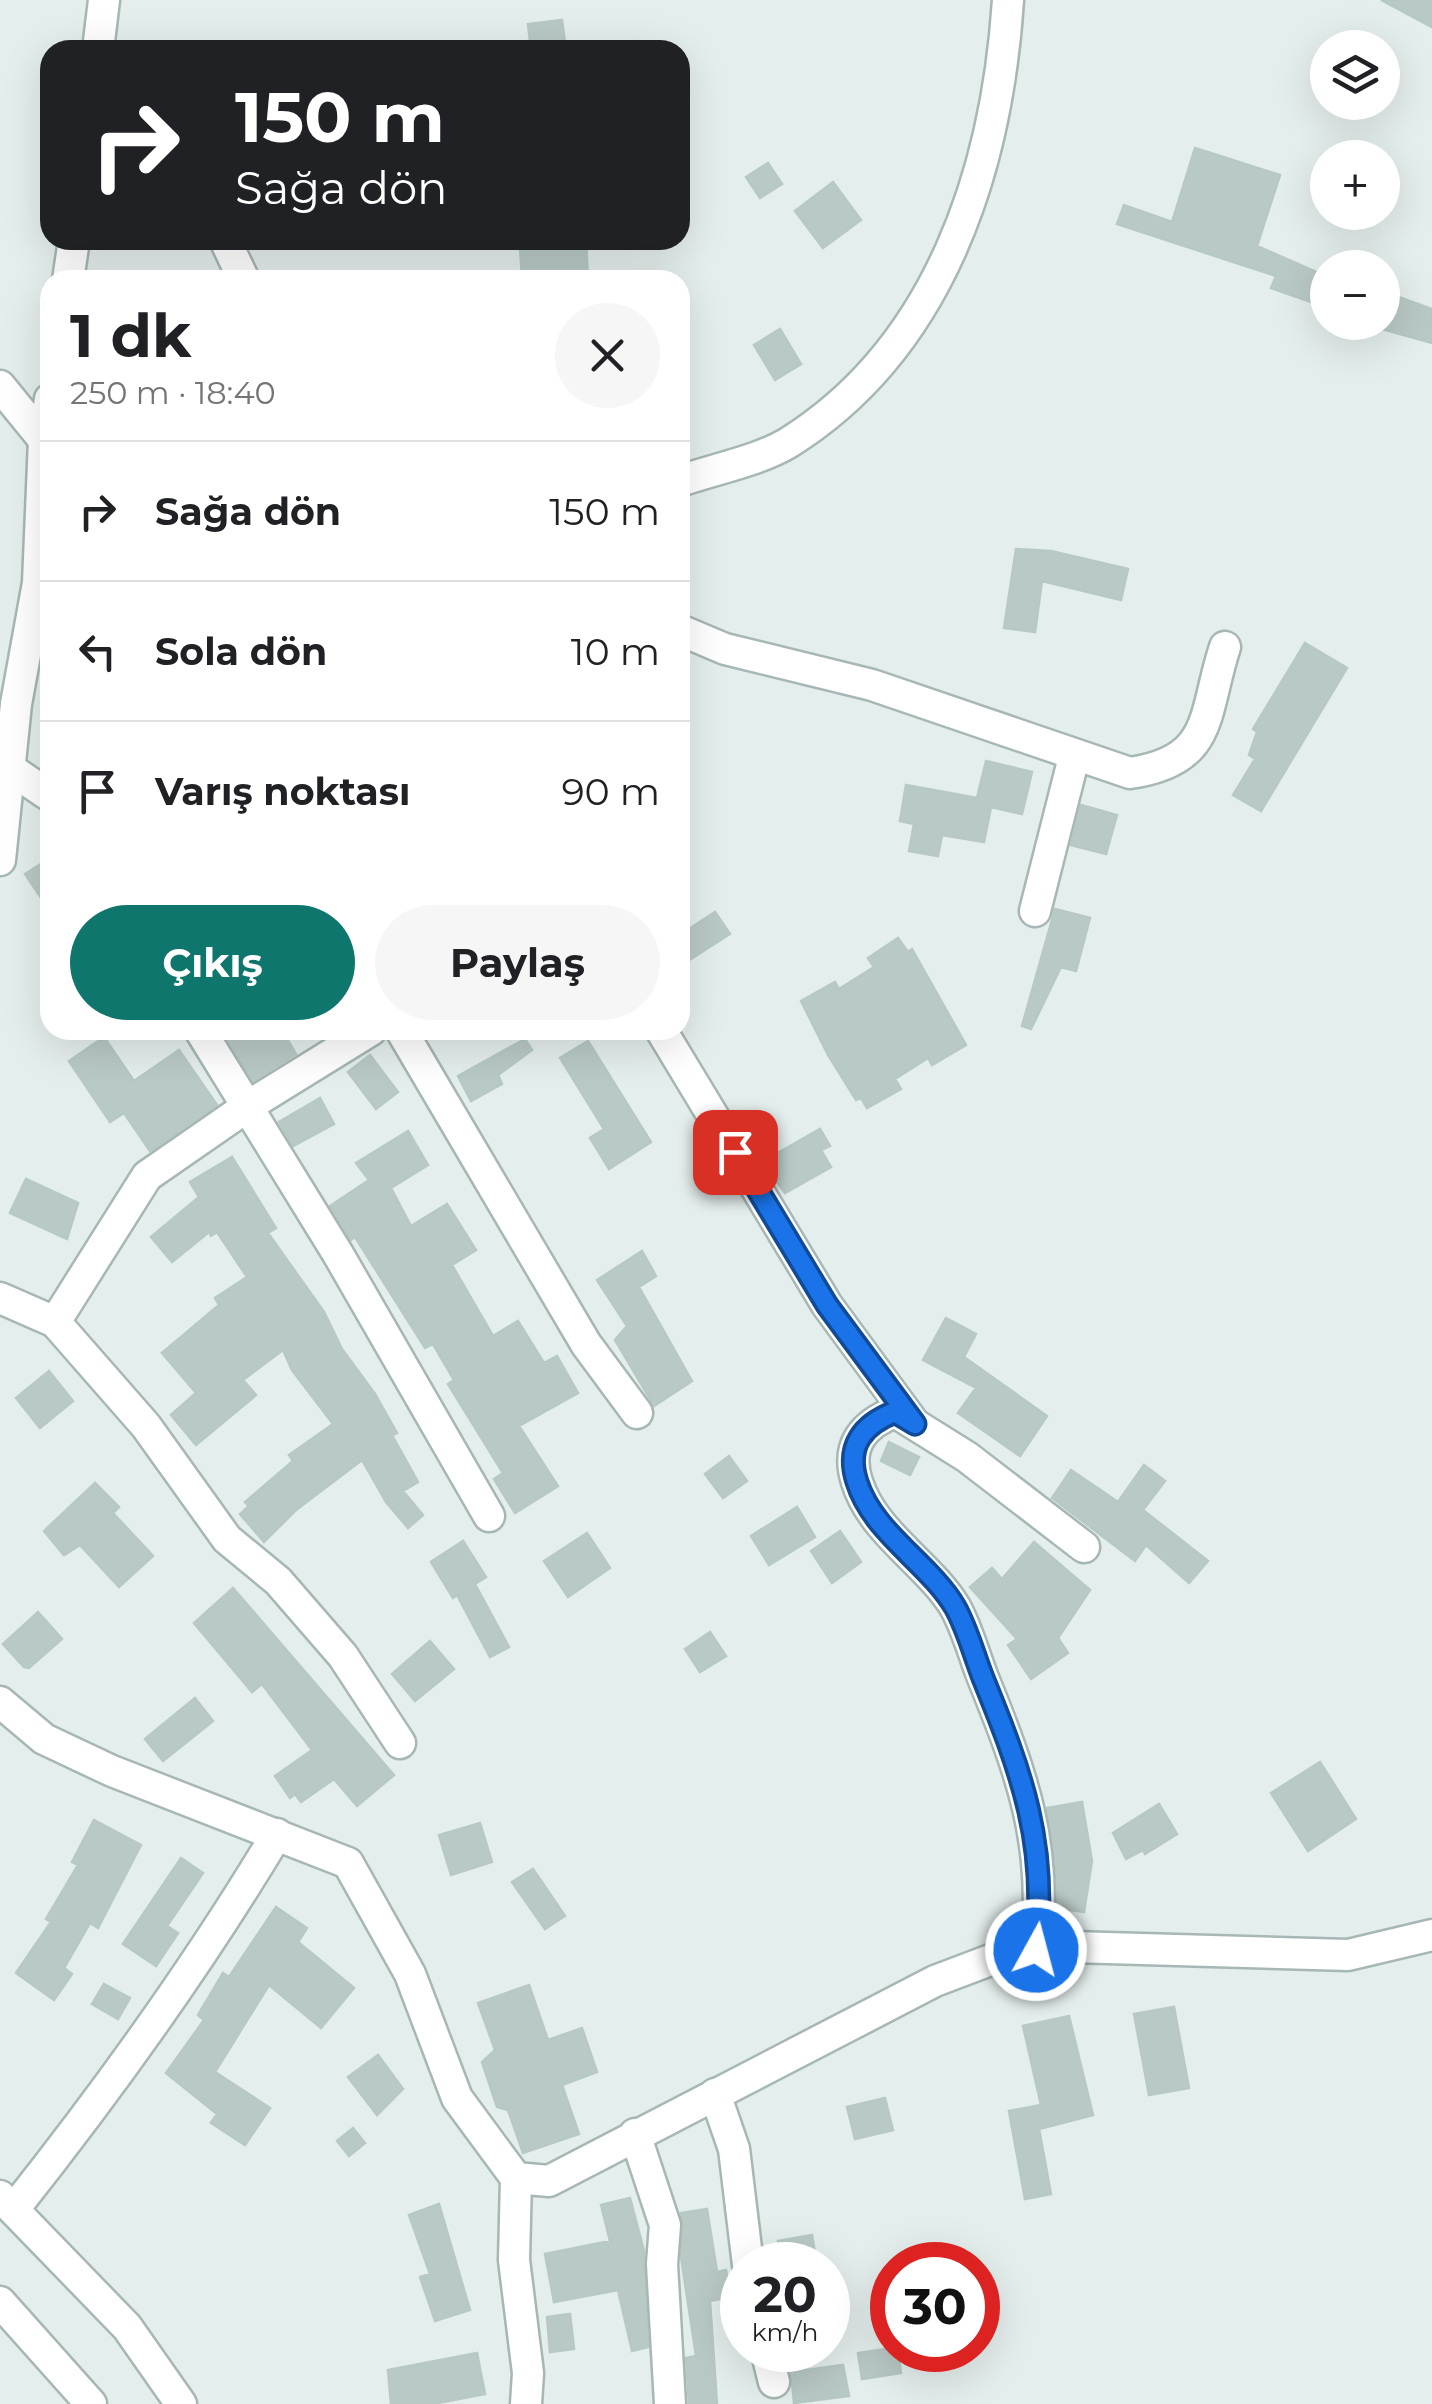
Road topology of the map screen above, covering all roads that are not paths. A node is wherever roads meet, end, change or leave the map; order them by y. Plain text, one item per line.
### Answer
1 (104, 0) edge
2 (1008, 0) edge
3 (99, 40) edge
4 (0, 386) edge
5 (40, 435) edge
6 (690, 478) edge
7 (40, 598) edge
8 (690, 634) edge
9 (1225, 647) dead end
10 (1074, 756) junction
11 (6, 764) edge
12 (40, 789) edge
13 (0, 860) edge
14 (1035, 912) dead end
15 (206, 1040) edge
16 (355, 1040) edge
17 (407, 1040) edge
18 (667, 1040) edge
19 (248, 1106) junction
20 (0, 1298) edge
21 (56, 1322) junction
22 (637, 1412) dead end
23 (915, 1424) junction
24 (488, 1516) dead end
25 (1084, 1546) dead end
26 (0, 1702) edge
27 (400, 1743) dead end
28 (277, 1834) junction
29 (1432, 1935) edge
30 (1036, 1950) junction
31 (715, 2094) junction
32 (635, 2134) junction
33 (516, 2178) junction
34 (7, 2202) edge
35 (745, 2242) edge
36 (0, 2302) edge
37 (772, 2372) edge
38 (774, 2382) dead end
39 (91, 2404) edge
40 (182, 2404) edge
41 (526, 2404) edge
42 (670, 2404) edge

1 - 3 street
2 - 6 street
4 - 5 street
7 - 11 street
8 - 10 street
9 - 10 street
10 - 14 street
11 - 12 street
11 - 13 street
15 - 19 street
16 - 19 street
17 - 22 street
18 - 23 street
19 - 21 street
19 - 24 street
20 - 21 street
21 - 27 street
23 - 25 street
23 - 30 street
26 - 28 street
28 - 33 street
28 - 34 street
29 - 30 street
30 - 31 street
31 - 32 street
31 - 35 street
32 - 33 street
32 - 42 street
33 - 41 street
34 - 40 street
36 - 39 street
37 - 38 street

